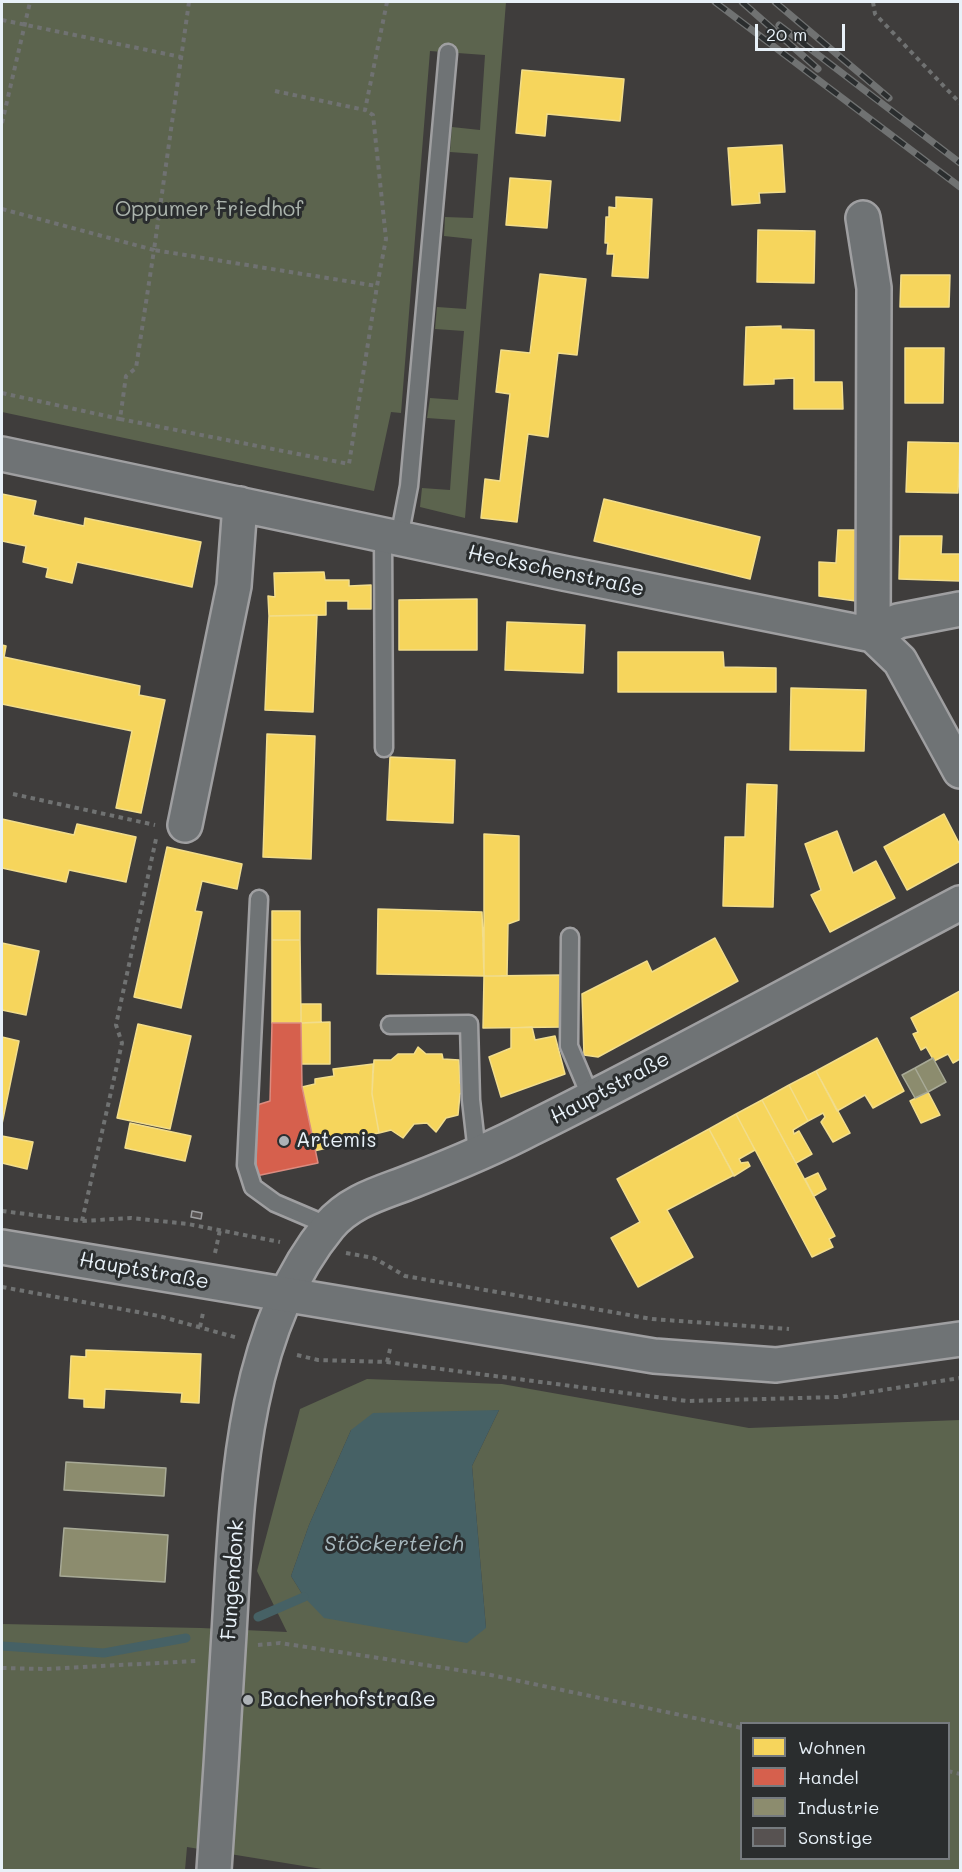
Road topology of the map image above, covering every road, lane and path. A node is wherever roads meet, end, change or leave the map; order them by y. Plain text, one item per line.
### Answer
1 (30, 2) edge
2 (189, 2) edge
3 (387, 2) edge
4 (873, 2) edge
5 (2, 20) edge
6 (26, 25) junction
7 (447, 53) dead end
8 (182, 57) junction
9 (275, 91) dead end
10 (960, 103) edge
11 (365, 110) junction
12 (2, 123) edge
13 (2, 210) edge
14 (863, 218) dead end
15 (154, 250) junction
16 (377, 286) junction
17 (2, 393) edge
18 (120, 419) junction
19 (2, 454) edge
20 (240, 504) junction
21 (391, 537) junction
22 (960, 609) edge
23 (873, 635) junction
24 (384, 748) dead end
25 (960, 771) edge
26 (13, 794) dead end
27 (172, 826) junction
28 (259, 899) dead end
29 (960, 903) edge
30 (570, 937) dead end
31 (390, 1025) dead end
32 (591, 1098) junction
33 (477, 1153) junction
34 (2, 1211) edge
35 (82, 1221) junction
36 (321, 1237) junction
37 (2, 1247) edge
38 (2, 1287) edge
39 (286, 1296) junction
40 (792, 1329) dead end
41 (960, 1339) edge
42 (266, 1346) junction
43 (960, 1378) edge
44 (228, 1649) junction
45 (2, 1668) edge
46 (740, 1728) edge
47 (214, 1870) edge

1 - 6 path
2 - 8 path
3 - 11 path
4 - 10 path
5 - 6 path
6 - 8 path
6 - 12 path
7 - 21 lane
8 - 15 path
9 - 11 path
11 - 16 path
13 - 15 path
14 - 23 street
15 - 16 path
15 - 18 path
16 - 18 path
17 - 18 path
19 - 20 street, Heckschenstraße
20 - 21 street, Heckschenstraße
20 - 27 street
21 - 23 street, Heckschenstraße
21 - 24 lane
22 - 23 street
23 - 25 street
26 - 27 path
27 - 35 path
28 - 36 lane
29 - 32 street, Hauptstraße
30 - 32 lane
31 - 33 lane
32 - 33 street, Hauptstraße
33 - 36 street, Hauptstraße
34 - 35 path
35 - 36 path
36 - 39 street, Hauptstraße
36 - 40 path
37 - 39 street, Hauptstraße
38 - 42 path
39 - 41 street, Hauptstraße
39 - 42 street, Fungendonk
42 - 43 path
42 - 44 street, Fungendonk
44 - 45 path
44 - 46 path
44 - 47 street, Fungendonk

